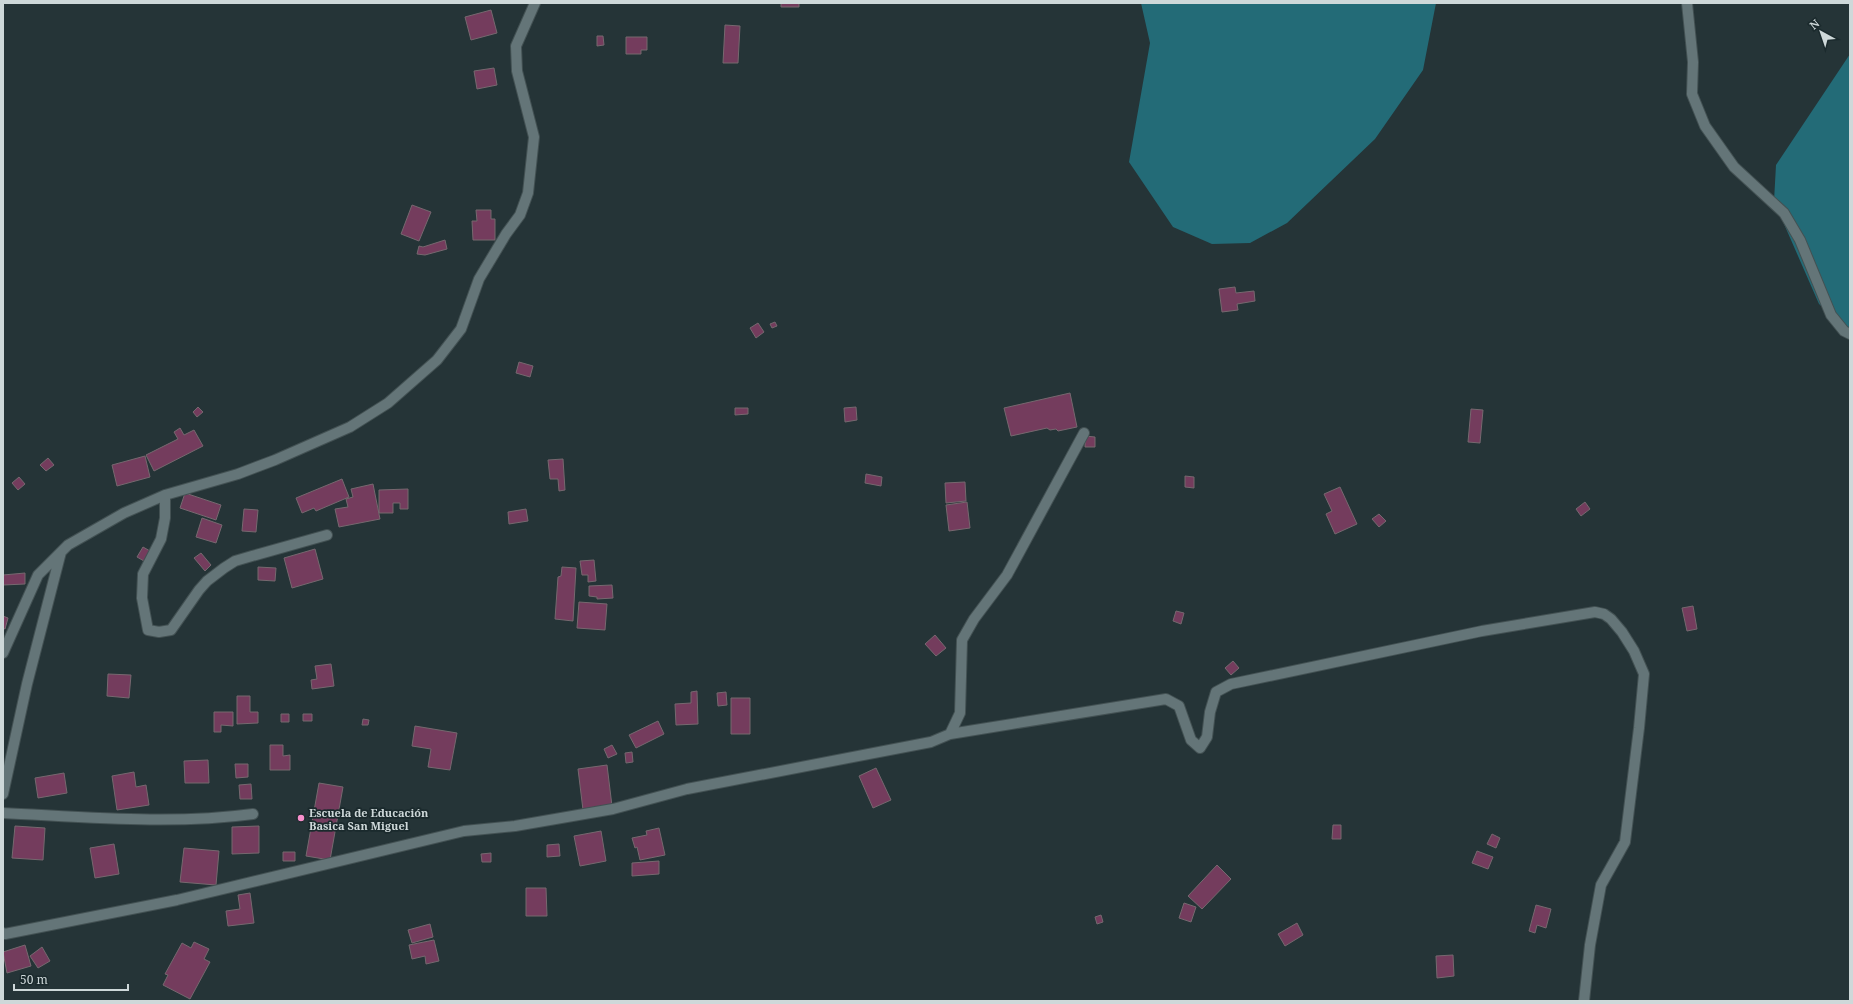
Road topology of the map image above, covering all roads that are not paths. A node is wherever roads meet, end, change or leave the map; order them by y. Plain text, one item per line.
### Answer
1 (534, 3) edge
2 (1687, 3) edge
3 (1850, 334) edge
4 (1084, 433) dead end
5 (165, 495) junction
6 (327, 535) dead end
7 (61, 552) junction
8 (3, 653) edge
9 (950, 734) junction
10 (3, 794) edge
11 (3, 813) edge
12 (253, 814) dead end
13 (3, 933) edge
14 (1584, 1001) edge

1 - 5 street
2 - 3 street
4 - 9 street
5 - 6 street
5 - 7 street
7 - 8 street
7 - 10 street
9 - 13 street
9 - 14 street
11 - 12 street

